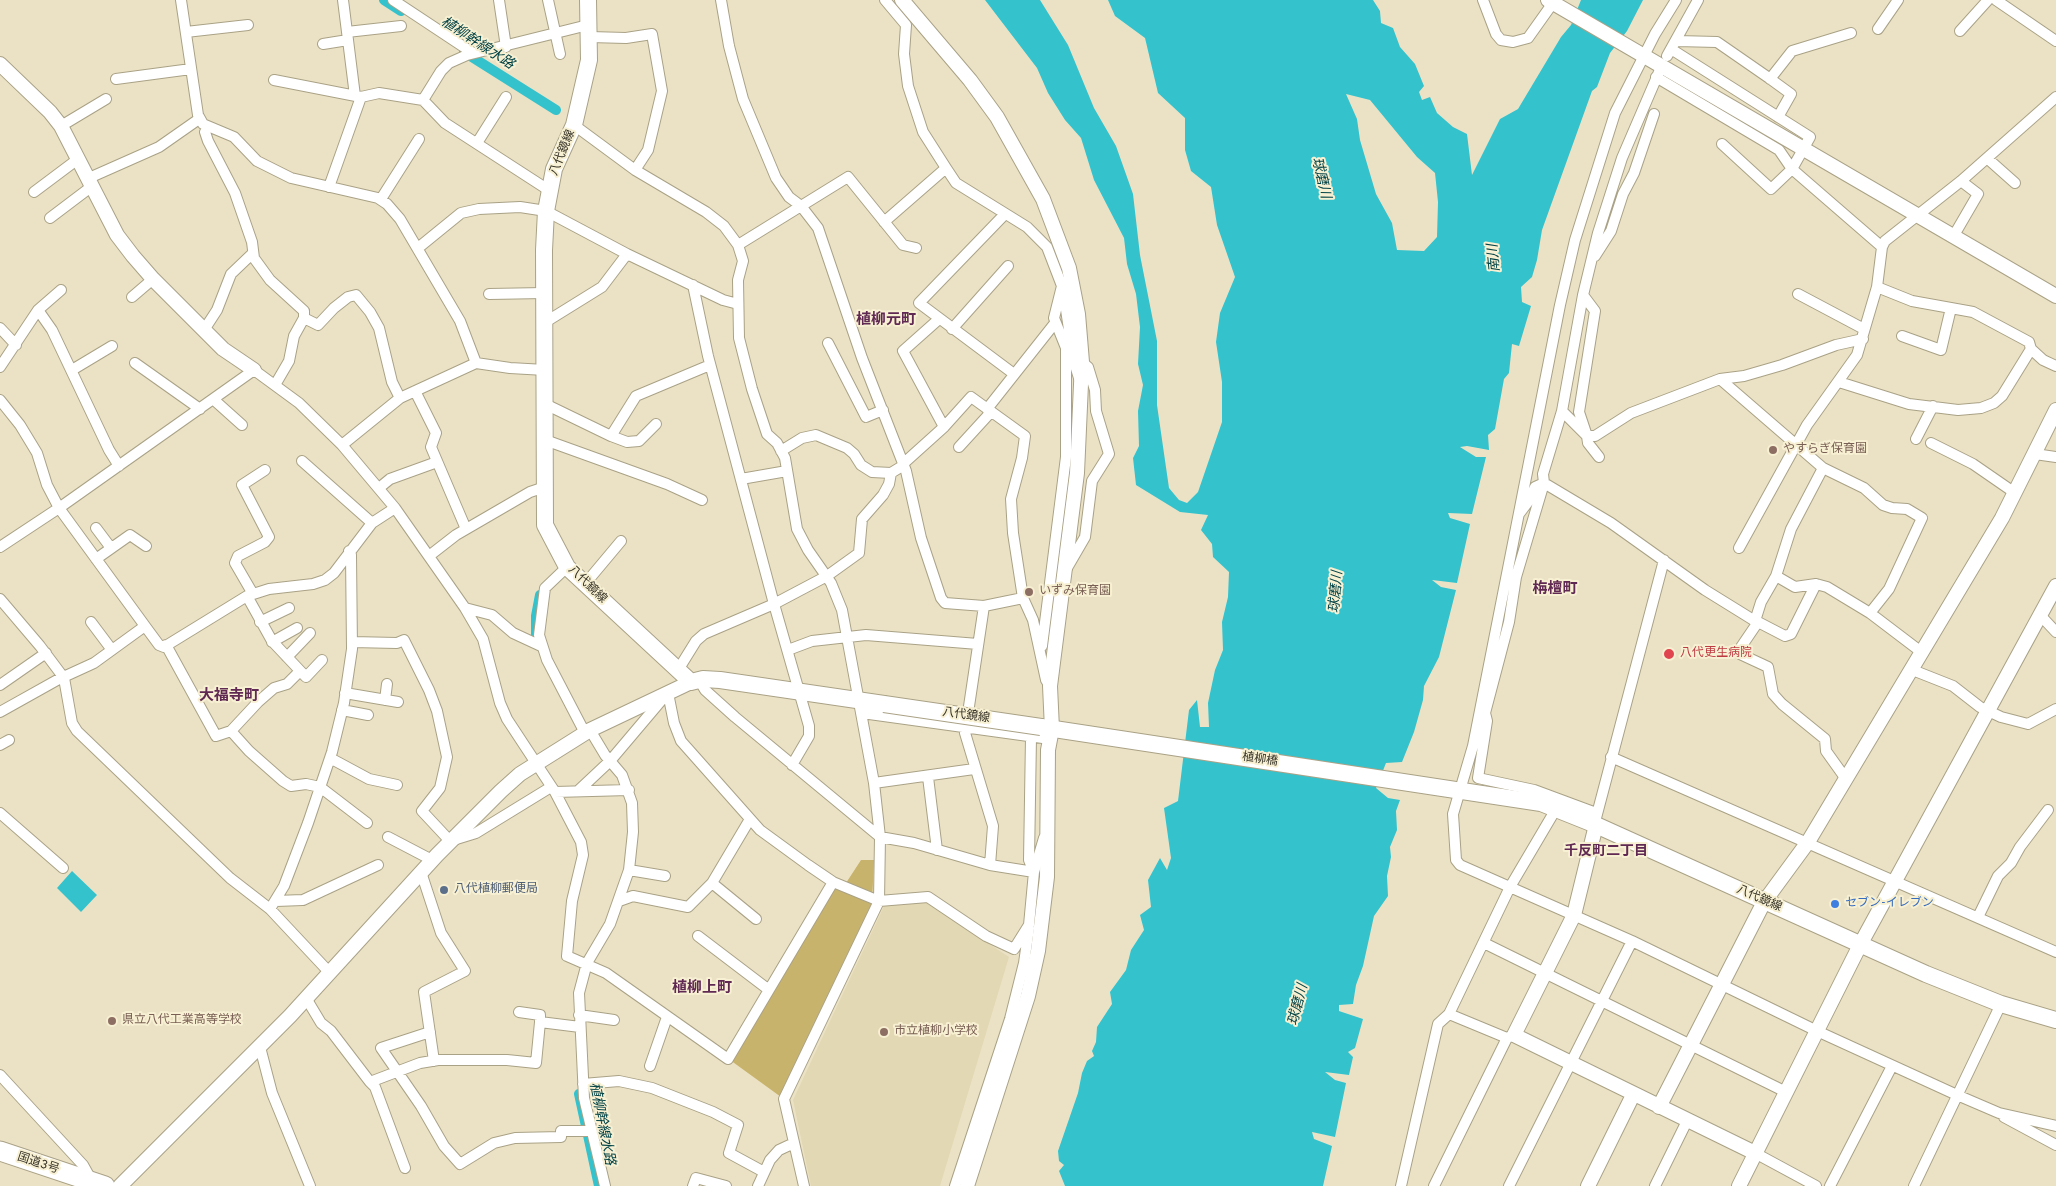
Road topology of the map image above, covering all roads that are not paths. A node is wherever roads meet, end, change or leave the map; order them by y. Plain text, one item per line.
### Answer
1 (181, 0) edge
2 (343, 0) edge
3 (393, 0) edge
4 (499, 0) edge
5 (548, 0) edge
6 (588, 0) edge
7 (721, 0) edge
8 (885, 0) edge
9 (902, 0) edge
10 (1483, 0) edge
11 (1676, 0) edge
12 (1698, 0) edge
13 (1898, 0) edge
14 (1988, 0) edge
15 (1996, 0) edge
16 (1554, 2) edge
17 (248, 24) dead end
18 (401, 26) dead end
19 (1878, 29) dead end
20 (589, 31) junction
21 (1960, 31) dead end
22 (186, 32) junction
23 (1851, 33) dead end
24 (556, 34) junction
25 (348, 36) junction
26 (2056, 41) edge
27 (323, 44) dead end
28 (506, 47) junction
29 (1672, 49) junction
30 (472, 54) junction
31 (560, 54) dead end
32 (1642, 54) junction
33 (0, 64) edge
34 (191, 68) junction
35 (116, 79) dead end
36 (1770, 79) junction
37 (274, 80) dead end
38 (358, 96) junction
39 (2056, 96) edge
40 (506, 97) dead end
41 (106, 99) dead end
42 (423, 100) junction
43 (1654, 114) dead end
44 (1778, 117) junction
45 (204, 123) junction
46 (574, 125) junction
47 (61, 126) junction
48 (420, 139) dead end
49 (476, 143) junction
50 (1722, 144) dead end
51 (1803, 150) junction
52 (78, 159) junction
53 (1988, 159) junction
54 (946, 168) junction
55 (1792, 169) junction
56 (635, 170) junction
57 (1962, 181) junction
58 (2015, 182) dead end
59 (91, 183) junction
60 (329, 187) junction
61 (550, 190) junction
62 (34, 192) dead end
63 (381, 200) junction
64 (801, 206) junction
65 (546, 210) junction
66 (1005, 214) junction
67 (1915, 215) junction
68 (50, 218) dead end
69 (884, 222) junction
70 (1953, 237) junction
71 (738, 245) junction
72 (1882, 247) junction
73 (418, 248) junction
74 (916, 248) dead end
75 (254, 253) junction
76 (627, 254) junction
77 (1591, 261) junction
78 (1008, 266) dead end
79 (152, 279) junction
80 (692, 285) junction
81 (1062, 286) junction
82 (1877, 287) junction
83 (61, 290) dead end
84 (544, 293) junction
85 (489, 294) dead end
86 (1798, 294) dead end
87 (1583, 295) junction
88 (2056, 296) edge
89 (132, 297) dead end
90 (738, 304) junction
91 (1951, 308) junction
92 (38, 310) junction
93 (304, 318) junction
94 (939, 319) junction
95 (544, 323) junction
96 (1055, 323) junction
97 (0, 328) edge
98 (952, 329) junction
99 (204, 330) junction
100 (1864, 334) junction
101 (1902, 336) dead end
102 (828, 343) dead end
103 (16, 345) junction
104 (112, 346) dead end
105 (1066, 348) junction
106 (2031, 349) junction
107 (1078, 362) junction
108 (135, 363) dead end
109 (476, 363) junction
110 (710, 365) junction
111 (2056, 366) edge
112 (0, 367) edge
113 (72, 370) junction
114 (254, 370) junction
115 (545, 370) junction
116 (1014, 374) junction
117 (1720, 379) junction
118 (1838, 382) junction
119 (275, 385) junction
120 (415, 391) junction
121 (1583, 397) junction
122 (400, 398) junction
123 (214, 399) junction
124 (0, 400) edge
125 (545, 404) junction
126 (1933, 406) junction
127 (200, 409) junction
128 (883, 410) junction
129 (989, 410) junction
130 (2056, 410) edge
131 (1565, 414) junction
132 (242, 424) dead end
133 (656, 424) dead end
134 (944, 427) junction
135 (611, 436) junction
136 (1587, 436) junction
137 (1916, 439) dead end
138 (545, 440) junction
139 (1931, 443) dead end
140 (1798, 444) junction
141 (342, 445) junction
142 (959, 446) dead end
143 (781, 451) junction
144 (2035, 454) junction
145 (1599, 457) dead end
146 (2056, 457) edge
147 (302, 461) dead end
148 (437, 462) junction
149 (904, 464) junction
150 (120, 466) junction
151 (1823, 468) junction
152 (265, 470) dead end
153 (787, 471) junction
154 (891, 473) junction
155 (741, 478) junction
156 (1544, 483) junction
157 (545, 487) junction
158 (380, 488) junction
159 (2016, 493) junction
160 (702, 500) dead end
161 (59, 508) junction
162 (395, 508) junction
163 (1520, 512) junction
164 (372, 524) junction
165 (96, 528) dead end
166 (466, 529) junction
167 (621, 541) dead end
168 (146, 546) dead end
169 (0, 547) edge
170 (111, 548) junction
171 (1739, 548) dead end
172 (349, 551) junction
173 (1523, 552) junction
174 (429, 556) junction
175 (96, 559) junction
176 (1664, 560) junction
177 (567, 567) junction
178 (1064, 572) junction
179 (828, 576) junction
180 (1776, 576) junction
181 (585, 584) junction
182 (1816, 584) junction
183 (2056, 586) edge
184 (250, 595) junction
185 (1023, 598) junction
186 (0, 599) edge
187 (774, 604) junction
188 (984, 606) junction
189 (289, 608) dead end
190 (465, 608) junction
191 (1870, 613) junction
192 (2040, 615) junction
193 (91, 622) dead end
194 (260, 622) junction
195 (1757, 622) junction
196 (145, 626) junction
197 (296, 628) dead end
198 (2056, 632) edge
199 (310, 633) dead end
200 (847, 636) junction
201 (272, 642) junction
202 (352, 642) junction
203 (978, 644) junction
204 (166, 646) junction
205 (541, 646) junction
206 (112, 650) junction
207 (788, 650) junction
208 (1920, 651) junction
209 (1041, 652) junction
210 (46, 653) junction
211 (287, 657) junction
212 (322, 660) dead end
213 (1910, 669) junction
214 (678, 670) junction
215 (300, 671) junction
216 (64, 678) junction
217 (697, 681) junction
218 (0, 684) edge
219 (387, 684) dead end
220 (1050, 686) junction
221 (800, 690) junction
222 (345, 693) junction
223 (668, 693) junction
224 (385, 700) junction
225 (398, 702) dead end
226 (860, 706) junction
227 (2056, 709) edge
228 (342, 710) junction
229 (1988, 711) junction
230 (0, 712) edge
231 (368, 715) dead end
232 (966, 727) junction
233 (231, 731) junction
234 (588, 732) junction
235 (1047, 732) junction
236 (1611, 757) junction
237 (330, 758) junction
238 (610, 761) junction
239 (536, 765) junction
240 (792, 765) junction
241 (974, 769) junction
242 (928, 777) junction
243 (1846, 779) junction
244 (874, 783) junction
245 (397, 784) dead end
246 (320, 787) junction
247 (553, 789) junction
248 (1459, 789) junction
249 (629, 790) junction
250 (578, 791) junction
251 (1556, 808) junction
252 (2048, 810) dead end
253 (0, 813) edge
254 (750, 819) junction
255 (1596, 819) junction
256 (367, 823) dead end
257 (1047, 828) junction
258 (388, 837) dead end
259 (880, 837) junction
260 (450, 841) junction
261 (1808, 842) junction
262 (937, 850) junction
263 (432, 860) junction
264 (378, 865) dead end
265 (990, 865) junction
266 (63, 868) dead end
267 (629, 870) junction
268 (421, 872) junction
269 (1034, 872) junction
270 (665, 876) dead end
271 (1895, 881) junction
272 (834, 882) junction
273 (712, 883) junction
274 (1510, 887) junction
275 (619, 901) junction
276 (879, 901) junction
277 (1764, 902) junction
278 (273, 905) junction
279 (1574, 915) junction
280 (1978, 917) junction
281 (756, 919) dead end
282 (1029, 925) junction
283 (698, 936) dead end
284 (1632, 941) junction
285 (1484, 943) junction
286 (1860, 945) junction
287 (2056, 952) edge
288 (586, 963) junction
289 (329, 972) junction
290 (1545, 973) junction
291 (1723, 986) junction
292 (770, 990) junction
293 (306, 998) junction
294 (1601, 1002) junction
295 (2001, 1004) junction
296 (519, 1012) dead end
297 (1449, 1014) junction
298 (579, 1015) junction
299 (667, 1017) junction
300 (614, 1020) dead end
301 (2056, 1020) edge
302 (540, 1022) junction
303 (580, 1026) junction
304 (1817, 1031) junction
305 (430, 1032) junction
306 (1511, 1036) junction
307 (1690, 1046) junction
308 (260, 1047) junction
309 (434, 1060) junction
310 (1570, 1064) junction
311 (650, 1066) dead end
312 (1892, 1066) junction
313 (397, 1072) junction
314 (0, 1075) edge
315 (370, 1082) junction
316 (583, 1084) junction
317 (1786, 1092) junction
318 (1633, 1094) junction
319 (1958, 1095) junction
320 (1659, 1107) junction
321 (2000, 1113) junction
322 (1687, 1121) junction
323 (2056, 1126) edge
324 (591, 1131) junction
325 (794, 1143) junction
326 (2056, 1145) edge
327 (0, 1151) edge
328 (1755, 1153) junction
329 (405, 1168) dead end
330 (764, 1172) junction
331 (97, 1183) edge
332 (120, 1186) edge
333 (310, 1186) edge
334 (605, 1186) edge
335 (693, 1186) edge
336 (726, 1186) edge
337 (758, 1186) edge
338 (804, 1186) edge
339 (955, 1186) edge
340 (967, 1186) edge
341 (1401, 1186) edge
342 (1434, 1186) edge
343 (1509, 1186) edge
344 (1588, 1186) edge
345 (1655, 1186) edge
346 (1739, 1186) edge
347 (1816, 1186) edge
348 (1830, 1186) edge
349 (1914, 1186) edge

1 - 22 street
2 - 25 street
3 - 30 street
4 - 28 street
5 - 24 street
6 - 20 main road, 八代鏡線
7 - 64 street
8 - 54 street
9 - 107 street
10 - 16 street
11 - 32 street
12 - 29 street
13 - 19 street
14 - 21 street
15 - 26 street
16 - 32 street
17 - 22 street
18 - 25 street
20 - 24 street
20 - 46 main road, 八代鏡線
20 - 56 street
22 - 34 street
23 - 36 street
24 - 28 street
24 - 31 street
25 - 27 street
25 - 38 street
28 - 30 street
29 - 36 street
29 - 44 street
30 - 42 street
32 - 51 street
32 - 163 street
33 - 47 street
34 - 35 street
34 - 45 street
36 - 44 street
37 - 38 street
38 - 42 street
38 - 60 street
39 - 53 street
40 - 49 street
41 - 47 street
42 - 49 street
43 - 77 street
44 - 51 street
45 - 59 street
45 - 60 street
45 - 75 street
46 - 56 street
46 - 61 main road, 八代鏡線
47 - 52 street
48 - 63 street
49 - 61 street
50 - 55 street
51 - 55 street
51 - 67 street
52 - 59 street
52 - 62 street
53 - 57 street
53 - 58 street
54 - 66 street
54 - 69 street
55 - 72 street
55 - 77 street
56 - 71 street
57 - 67 street
57 - 70 street
59 - 68 street
59 - 79 street
60 - 63 street
61 - 65 main road, 八代鏡線
63 - 73 street
64 - 69 street
64 - 71 street
64 - 128 street
65 - 73 street
65 - 76 street
65 - 84 main road, 八代鏡線
66 - 81 street
66 - 94 street
67 - 70 street
67 - 72 street
69 - 74 street
70 - 88 street
71 - 90 street
72 - 82 street
73 - 109 street
75 - 93 street
75 - 99 street
76 - 80 street
76 - 95 street
77 - 87 street
78 - 98 street
79 - 89 street
79 - 99 street
80 - 90 street
80 - 110 street
81 - 96 street
81 - 107 street
82 - 91 street
82 - 100 street
83 - 92 street
84 - 85 street
84 - 95 main road, 八代鏡線
86 - 100 street
87 - 121 street
87 - 131 street
90 - 143 street
91 - 101 street
91 - 106 street
92 - 103 street
92 - 113 street
93 - 119 street
93 - 122 street
94 - 98 street
94 - 134 street
95 - 115 main road, 八代鏡線
96 - 105 street
96 - 116 street
97 - 103 street
98 - 116 street
99 - 114 street
100 - 117 street
100 - 118 street
102 - 128 street
103 - 112 street
104 - 113 street
105 - 107 street
105 - 209 street
106 - 111 street
106 - 126 street
107 - 178 street
107 - 178 street
108 - 127 street
109 - 115 street
109 - 120 street
110 - 135 street
110 - 155 street
113 - 150 street
114 - 119 street
114 - 123 street
115 - 125 main road, 八代鏡線
116 - 129 street
117 - 136 street
117 - 140 street
118 - 126 street
118 - 140 street
119 - 141 street
120 - 122 street
120 - 148 street
121 - 131 street
121 - 136 street
122 - 141 street
123 - 127 street
123 - 132 street
124 - 161 street
125 - 135 street
125 - 138 main road, 八代鏡線
126 - 137 street
127 - 150 street
128 - 149 street
129 - 134 street
129 - 142 street
129 - 185 street
130 - 144 street
131 - 136 street
131 - 156 street
133 - 135 street
134 - 149 street
136 - 145 street
138 - 157 main road, 八代鏡線
138 - 160 street
139 - 159 street
140 - 151 street
140 - 171 street
141 - 158 street
143 - 153 street
143 - 154 street
144 - 146 street
144 - 159 street
147 - 164 street
148 - 158 street
148 - 166 street
149 - 154 street
149 - 188 street
150 - 161 street
151 - 180 street
151 - 191 street
152 - 184 street
153 - 155 street
153 - 179 street
154 - 179 street
155 - 187 street
156 - 163 street
156 - 173 street
156 - 176 street
157 - 166 street
157 - 177 main road, 八代鏡線
158 - 162 street
159 - 208 street
161 - 169 street
161 - 175 street
162 - 164 street
162 - 174 street
163 - 173 street
163 - 248 street
164 - 172 street
165 - 170 street
166 - 174 street
167 - 181 street
168 - 170 street
170 - 175 street
172 - 184 street
172 - 202 street
173 - 255 street
174 - 190 street
175 - 196 street
176 - 195 street
176 - 236 street
177 - 181 main road, 八代鏡線
177 - 205 street
178 - 220 street
179 - 187 street
179 - 200 street
180 - 182 street
180 - 195 street
181 - 214 main road, 八代鏡線
182 - 191 street
182 - 195 street
183 - 192 street
184 - 194 street
184 - 204 street
185 - 188 street
185 - 209 street
186 - 210 street
187 - 207 street
187 - 214 street
188 - 203 street
189 - 194 street
190 - 205 street
190 - 239 street
191 - 208 street
192 - 198 street
192 - 229 street
193 - 206 street
194 - 201 street
195 - 243 street
196 - 204 street
196 - 206 street
197 - 201 street
199 - 211 street
200 - 203 street
200 - 207 street
200 - 226 street
201 - 211 street
202 - 222 street
202 - 260 street
203 - 232 street
204 - 233 street
205 - 234 street
206 - 216 street
207 - 221 street
208 - 213 street
209 - 220 street
210 - 216 street
210 - 218 street
211 - 215 street
212 - 215 street
213 - 229 street
213 - 243 street
214 - 217 main road, 八代鏡線
215 - 233 street
216 - 230 street
216 - 278 street
217 - 221 main road, 八代鏡線
217 - 223 street
217 - 240 street
219 - 224 street
220 - 235 street
221 - 226 main road, 八代鏡線
221 - 240 street
222 - 224 street
222 - 228 street
223 - 234 street
223 - 238 street
223 - 254 street
224 - 225 street
226 - 232 street
226 - 235 main road, 八代鏡線, bridge
226 - 244 street
227 - 229 street
228 - 231 street
228 - 237 street
229 - 271 street
232 - 235 street
232 - 241 street
233 - 246 street
234 - 238 street
234 - 239 street
235 - 248 main road, 植柳橋
235 - 257 street
235 - 269 street
236 - 255 street
236 - 261 street
237 - 245 street
237 - 246 street
238 - 249 street
238 - 250 street
239 - 247 street
239 - 260 street
240 - 259 street
241 - 242 street
241 - 265 street
242 - 244 street
242 - 262 street
243 - 261 street
244 - 259 street
246 - 256 street
246 - 278 street
247 - 250 street
247 - 260 street
247 - 288 street
248 - 251 main road, 八代鏡線
248 - 274 street
249 - 250 street
249 - 267 street
251 - 255 main road, 八代鏡線
251 - 274 street
252 - 280 street
253 - 266 street
254 - 272 street
254 - 273 street
255 - 277 main road, 八代鏡線
255 - 279 street
257 - 269 street
257 - 340 street
258 - 263 street
259 - 262 street
259 - 276 street
260 - 263 street
261 - 271 street
261 - 277 street
262 - 265 street
263 - 268 street
264 - 278 street
265 - 269 street
267 - 270 street
267 - 275 street
268 - 289 street
268 - 305 street
269 - 282 street
271 - 280 street
271 - 286 street
272 - 276 street
272 - 292 street
273 - 275 street
273 - 281 street
274 - 279 street
274 - 285 street
275 - 288 street
276 - 282 street
276 - 325 street
277 - 286 main road, 八代鏡線
277 - 291 street
278 - 289 street
279 - 284 street
279 - 290 street
280 - 287 street
282 - 339 street
283 - 292 street
284 - 291 street
284 - 294 street
285 - 290 street
285 - 297 street
286 - 295 main road, 八代鏡線
286 - 304 street
288 - 298 street
288 - 299 street
289 - 293 street
290 - 294 street
290 - 306 street
291 - 304 street
291 - 307 street
292 - 299 street
293 - 308 street
293 - 315 street
294 - 307 street
294 - 310 street
295 - 301 main road, 八代鏡線
295 - 319 street
296 - 302 street
297 - 306 street
297 - 341 street
298 - 300 street
298 - 303 street
299 - 311 street
302 - 303 street
302 - 309 street
303 - 316 street
304 - 312 street
304 - 317 street
305 - 309 street
305 - 313 street
306 - 310 street
306 - 342 street
307 - 317 street
307 - 320 street
308 - 332 street
308 - 333 street
309 - 313 street
310 - 318 street
310 - 343 street
312 - 319 street
312 - 348 street
313 - 315 street
313 - 324 street
314 - 331 street
315 - 329 street
316 - 324 street
316 - 330 street
317 - 328 street
318 - 320 street
318 - 344 street
319 - 321 street
319 - 349 street
320 - 322 street
321 - 323 street
321 - 326 street
322 - 328 street
322 - 345 street
324 - 334 street
325 - 330 street
325 - 338 street
327 - 331 highway, 国道3号
328 - 346 street
328 - 347 street
330 - 337 street
335 - 336 street

